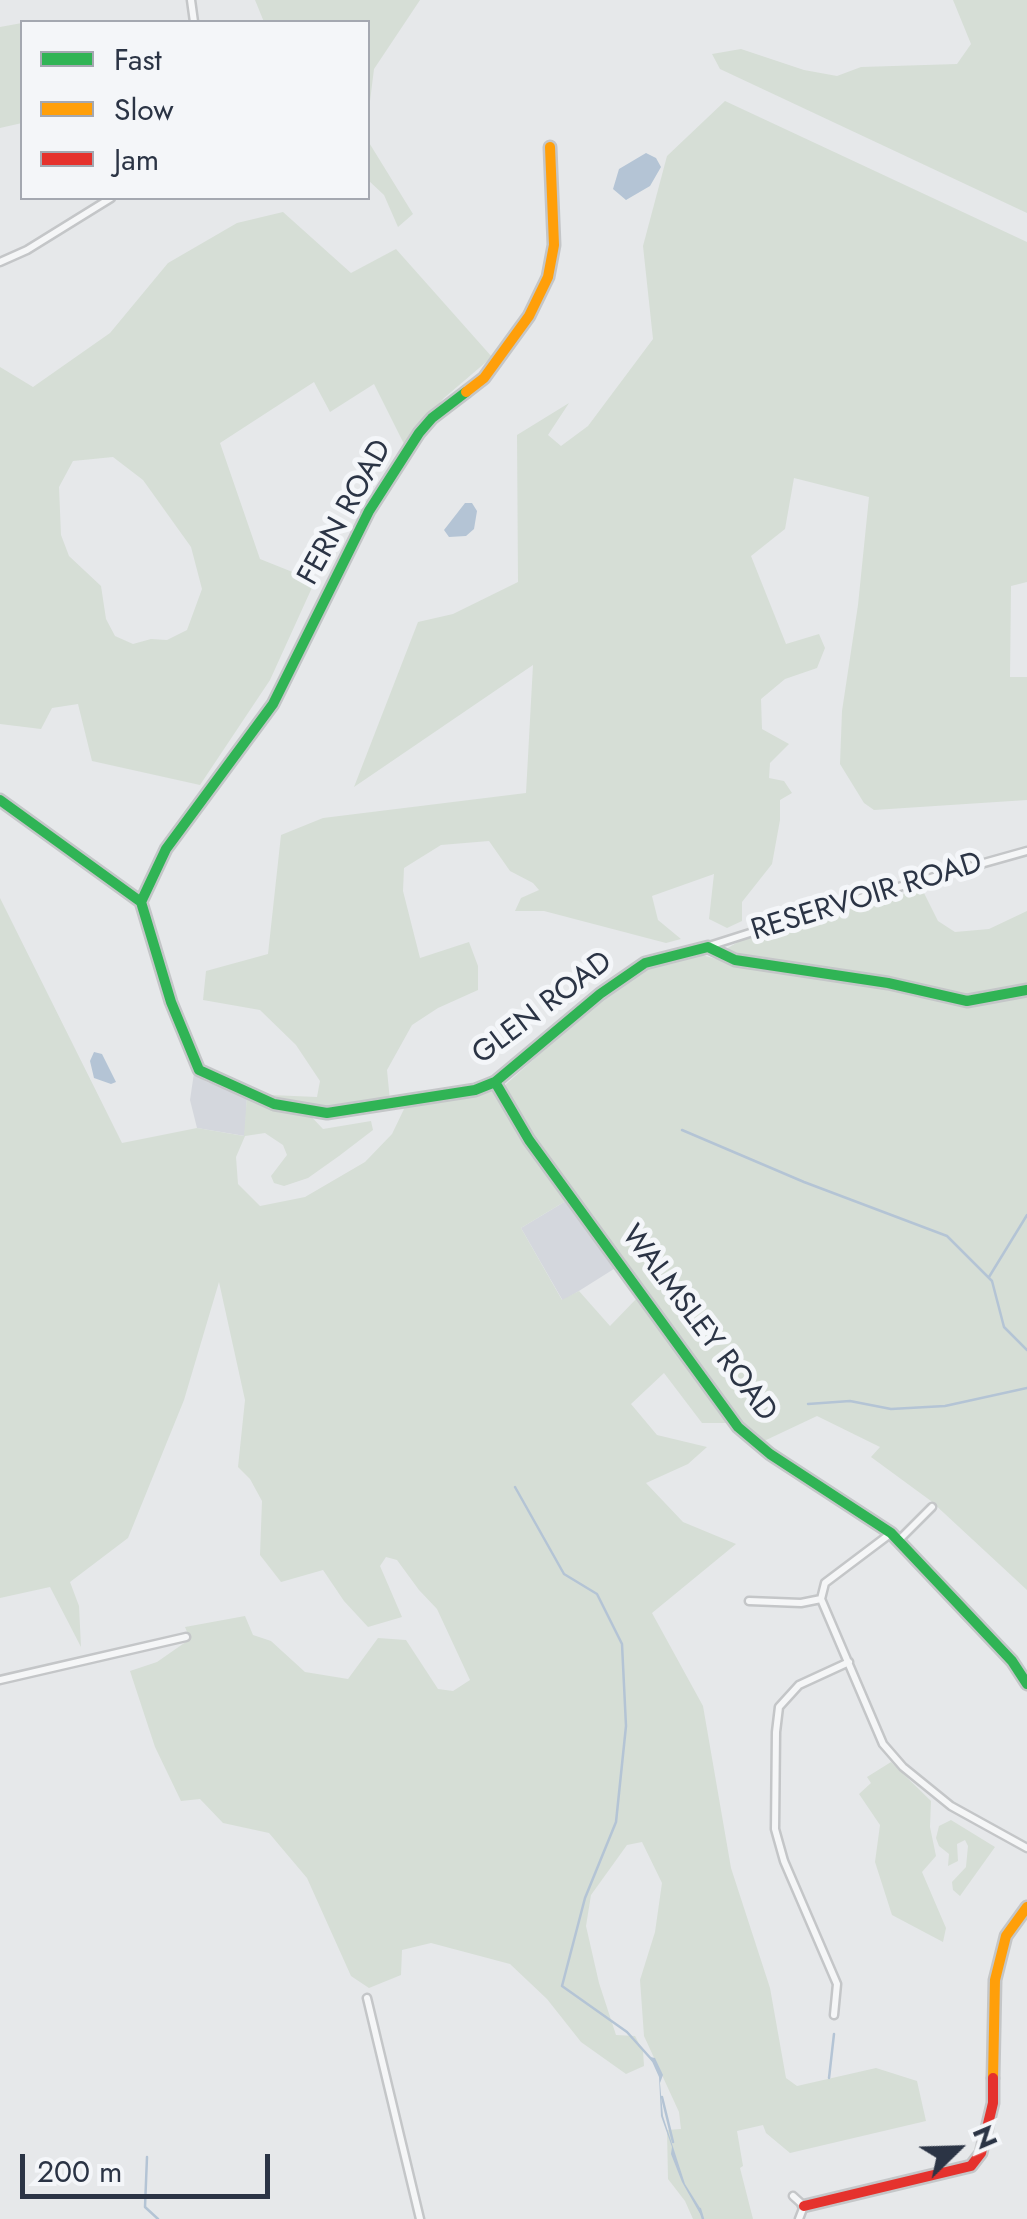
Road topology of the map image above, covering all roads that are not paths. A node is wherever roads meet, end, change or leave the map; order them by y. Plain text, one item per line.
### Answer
1 (550, 147) dead end
2 (108, 200) edge
3 (0, 262) edge
4 (0, 800) edge
5 (1027, 851) edge
6 (140, 902) junction
7 (708, 947) junction
8 (1027, 990) edge
9 (495, 1082) junction
10 (932, 1508) dead end
11 (895, 1537) junction
12 (822, 1599) junction
13 (749, 1601) dead end
14 (186, 1637) dead end
15 (848, 1662) junction
16 (0, 1680) edge
17 (1027, 1684) edge
18 (1027, 1848) edge
19 (1027, 1907) edge
20 (367, 1998) dead end
21 (834, 2015) dead end
22 (794, 2196) dead end
23 (804, 2206) junction
24 (420, 2219) edge
25 (799, 2219) edge

1 - 6 street, FERN ROAD
2 - 3 street
4 - 6 street
5 - 7 street, RESERVOIR ROAD
6 - 9 street, GLEN ROAD
7 - 8 street
7 - 9 street, GLEN ROAD
9 - 11 street, WALMSLEY ROAD
10 - 11 street
11 - 12 street
11 - 17 street, WALMSLEY ROAD
12 - 13 street
12 - 15 street
14 - 16 street
15 - 18 street
15 - 21 street
19 - 23 street
20 - 24 street
22 - 23 street
23 - 25 street

